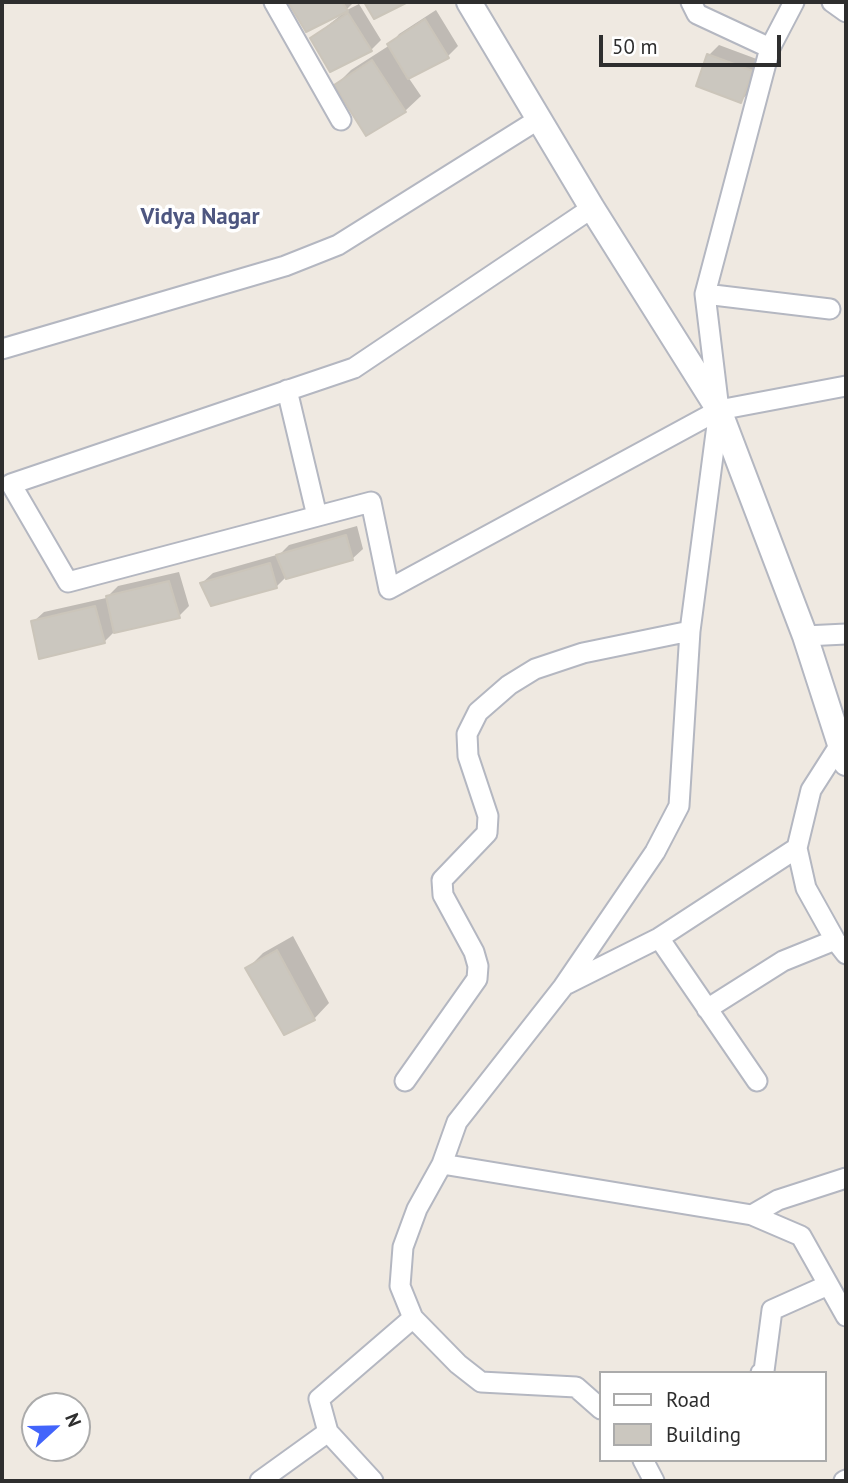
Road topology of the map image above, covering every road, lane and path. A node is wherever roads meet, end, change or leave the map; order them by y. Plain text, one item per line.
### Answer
1 (274, 2) edge
2 (469, 2) edge
3 (691, 2) edge
4 (794, 2) edge
5 (832, 2) edge
6 (846, 12) edge
7 (770, 48) junction
8 (539, 118) junction
9 (341, 120) dead end
10 (592, 208) junction
11 (705, 294) junction
12 (830, 309) dead end
13 (2, 349) edge
14 (846, 386) edge
15 (286, 390) junction
16 (719, 410) junction
17 (317, 516) junction
18 (690, 631) junction
19 (846, 634) edge
20 (805, 636) junction
21 (844, 753) edge
22 (797, 848) junction
23 (659, 938) junction
24 (840, 947) edge
25 (563, 986) junction
26 (707, 1009) junction
27 (405, 1081) dead end
28 (757, 1081) dead end
29 (442, 1164) junction
30 (846, 1178) edge
31 (752, 1215) junction
32 (828, 1285) junction
33 (846, 1316) edge
34 (413, 1318) junction
35 (764, 1371) edge
36 (600, 1408) edge
37 (328, 1432) junction
38 (644, 1462) edge
39 (260, 1481) edge
40 (373, 1481) edge
41 (654, 1481) edge

1 - 9 street
2 - 8 street
3 - 7 street
4 - 7 street
5 - 6 street
7 - 11 street
8 - 10 street
8 - 13 street
10 - 15 street
10 - 16 street
11 - 12 street
11 - 16 street
14 - 16 street
15 - 17 street
15 - 17 street
16 - 17 street
16 - 18 street
16 - 20 street
18 - 25 street
18 - 27 street
19 - 20 street
20 - 21 street
21 - 22 street
22 - 23 street
22 - 24 street
23 - 25 street
23 - 26 street
24 - 26 street
25 - 29 street
26 - 28 street
29 - 31 street
29 - 34 street
30 - 31 street
31 - 32 street
32 - 33 street
32 - 35 street
34 - 36 street
34 - 37 street
37 - 39 street
37 - 40 street
38 - 41 street

